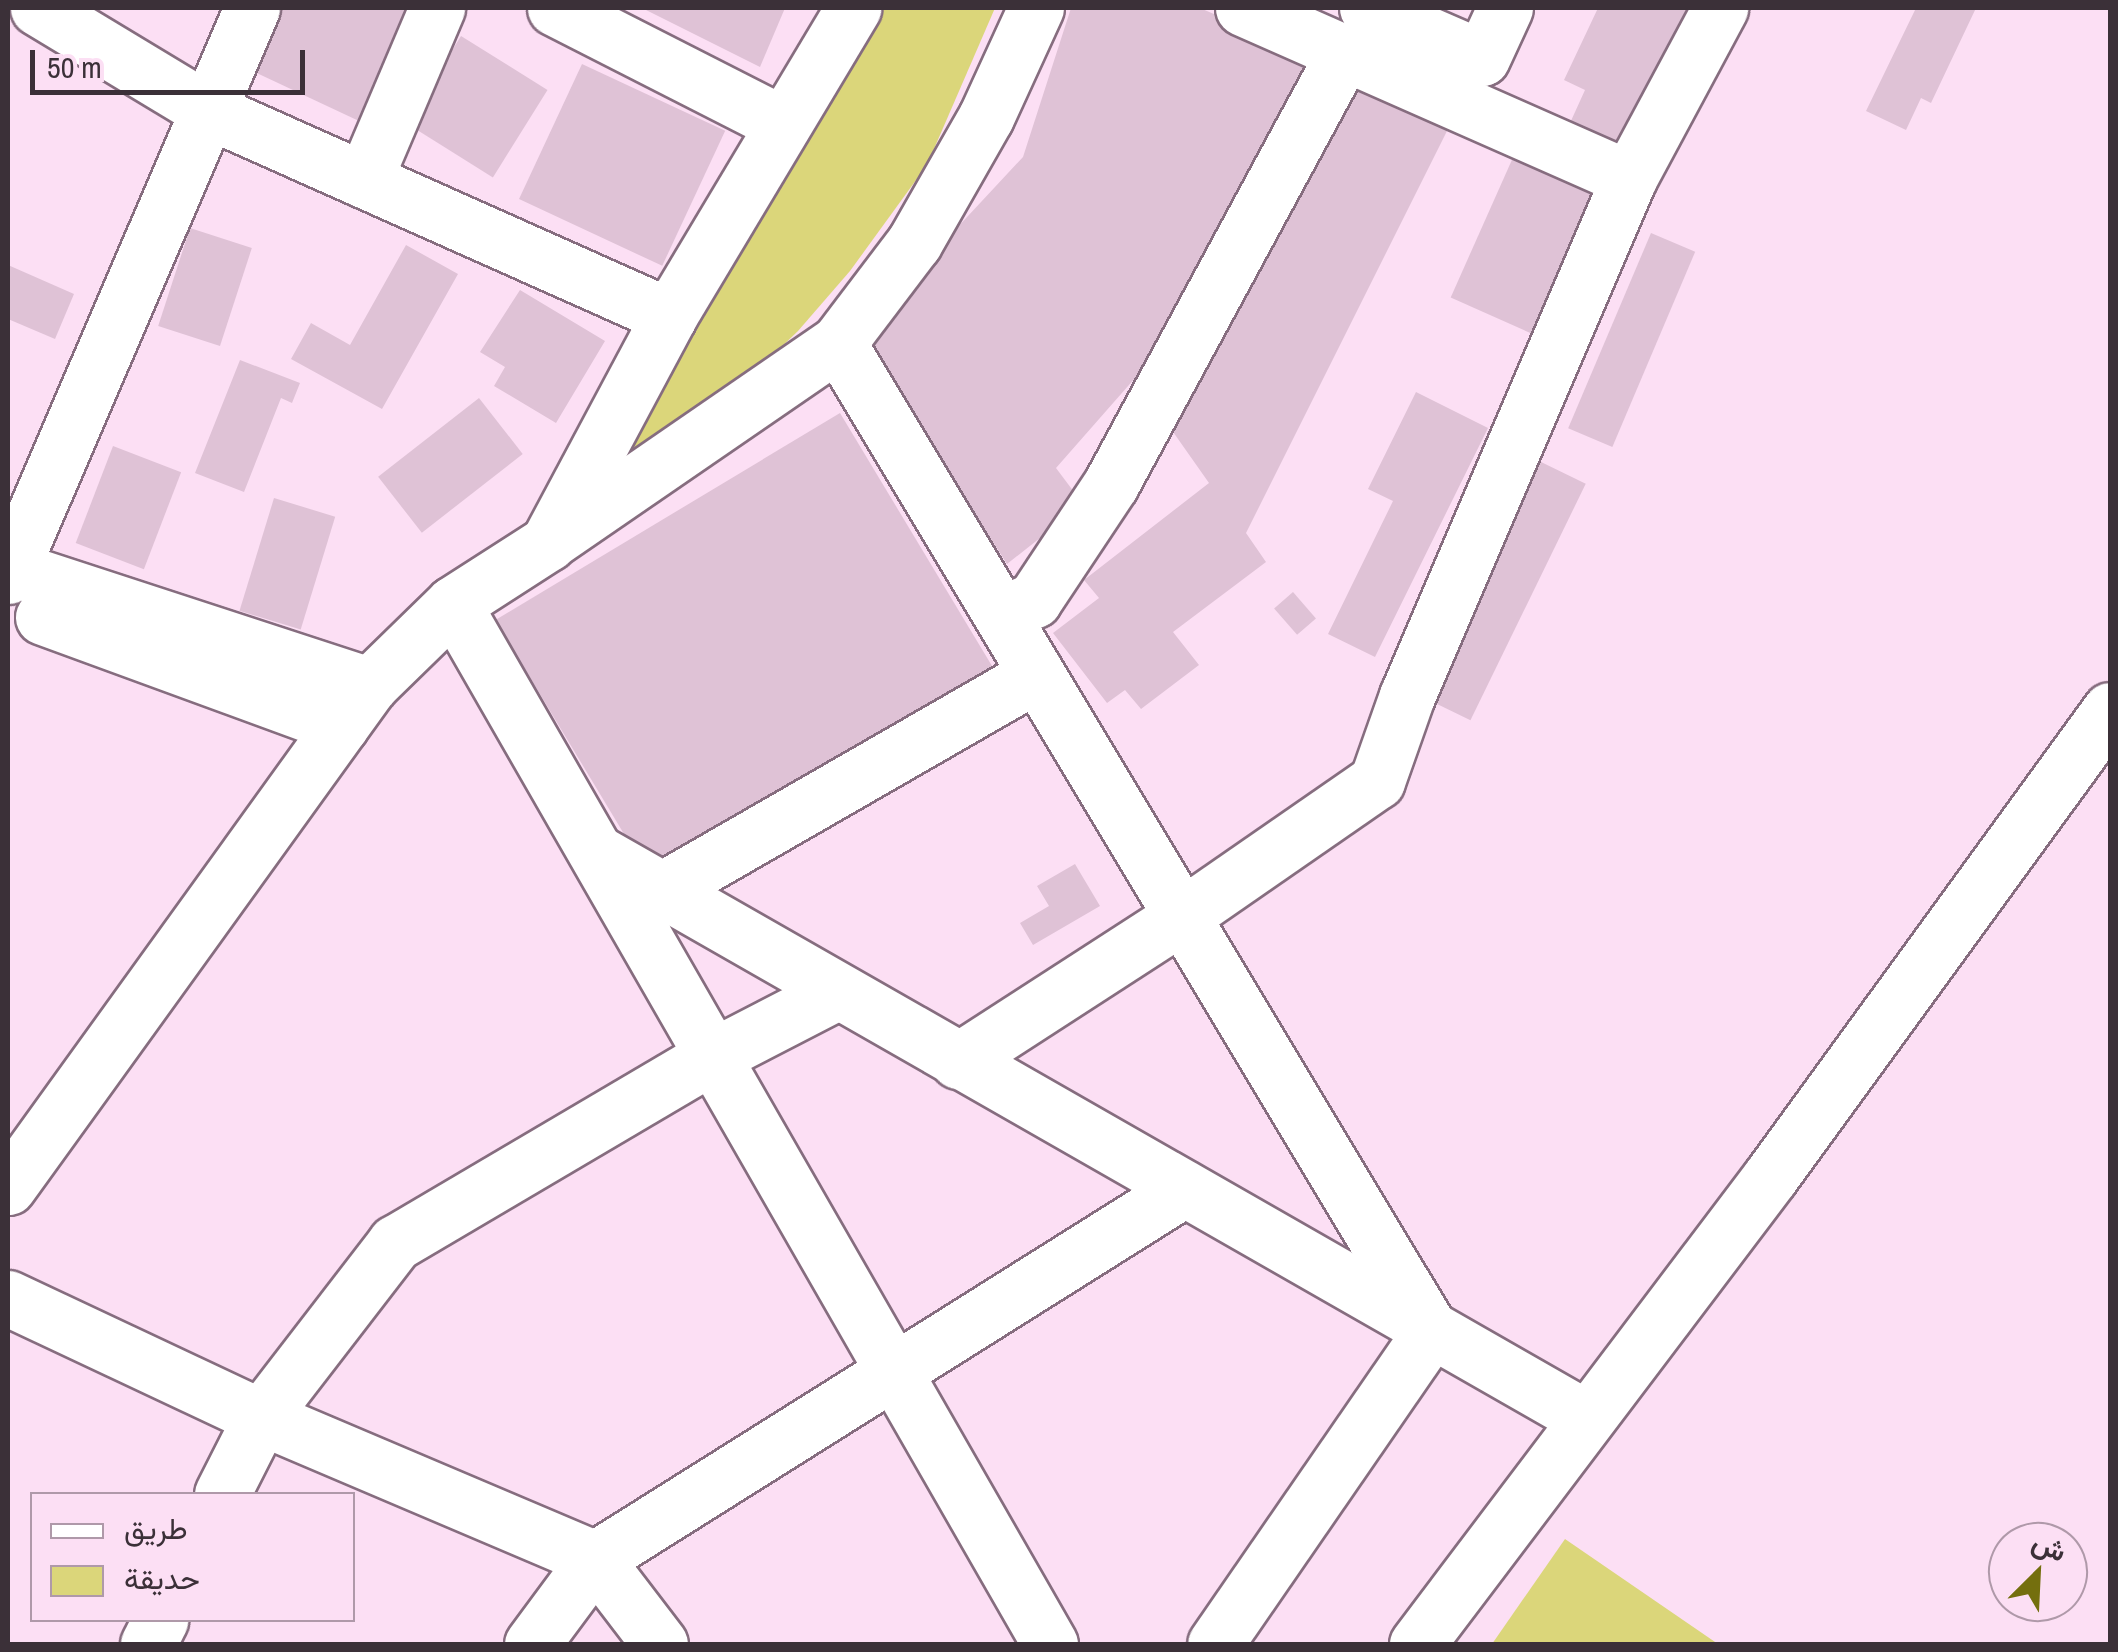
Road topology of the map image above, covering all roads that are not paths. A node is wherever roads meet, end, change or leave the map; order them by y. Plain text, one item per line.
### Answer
1 (38, 8) edge
2 (252, 8) edge
3 (437, 8) edge
4 (555, 8) edge
5 (853, 8) edge
6 (1036, 8) edge
7 (1243, 8) edge
8 (1505, 8) edge
9 (1720, 8) edge
10 (1372, 21) edge
11 (207, 110) junction
12 (780, 123) junction
13 (1630, 178) junction
14 (364, 180) junction
15 (669, 316) junction
16 (838, 343) junction
17 (548, 543) junction
18 (8, 579) edge
19 (454, 604) junction
20 (1001, 614) junction
21 (1037, 674) junction
22 (356, 705) junction
23 (2110, 710) edge
24 (644, 900) junction
25 (1182, 916) junction
26 (837, 992) junction
27 (713, 1056) junction
28 (958, 1061) junction
29 (8, 1187) edge
30 (1184, 1189) junction
31 (8, 1298) edge
32 (1431, 1331) junction
33 (892, 1368) junction
34 (261, 1416) junction
35 (1586, 1418) junction
36 (223, 1492) edge
37 (595, 1559) junction
38 (532, 1644) edge
39 (660, 1644) edge
40 (1050, 1644) edge
41 (1215, 1644) edge
42 (1417, 1644) edge

1 - 11 street
2 - 11 street
3 - 14 street
4 - 12 street
5 - 12 street
6 - 16 street
7 - 10 street
8 - 10 street
9 - 13 street
10 - 13 street
10 - 20 street
11 - 14 street
11 - 18 street
12 - 15 street
13 - 25 street
14 - 15 street
15 - 17 street
16 - 17 street
16 - 20 street
17 - 19 street
18 - 22 street
19 - 22 street
19 - 24 street
20 - 21 street
21 - 24 street
21 - 25 street
22 - 29 street
23 - 35 street
24 - 26 street
24 - 27 street
25 - 28 street
25 - 32 street
26 - 27 street
26 - 28 street
27 - 33 street
27 - 34 street
28 - 30 street
30 - 32 street
30 - 33 street
31 - 34 street
32 - 35 street
32 - 41 street
33 - 37 street
33 - 40 street
34 - 36 street
34 - 37 street
35 - 42 street
37 - 38 street
37 - 39 street

